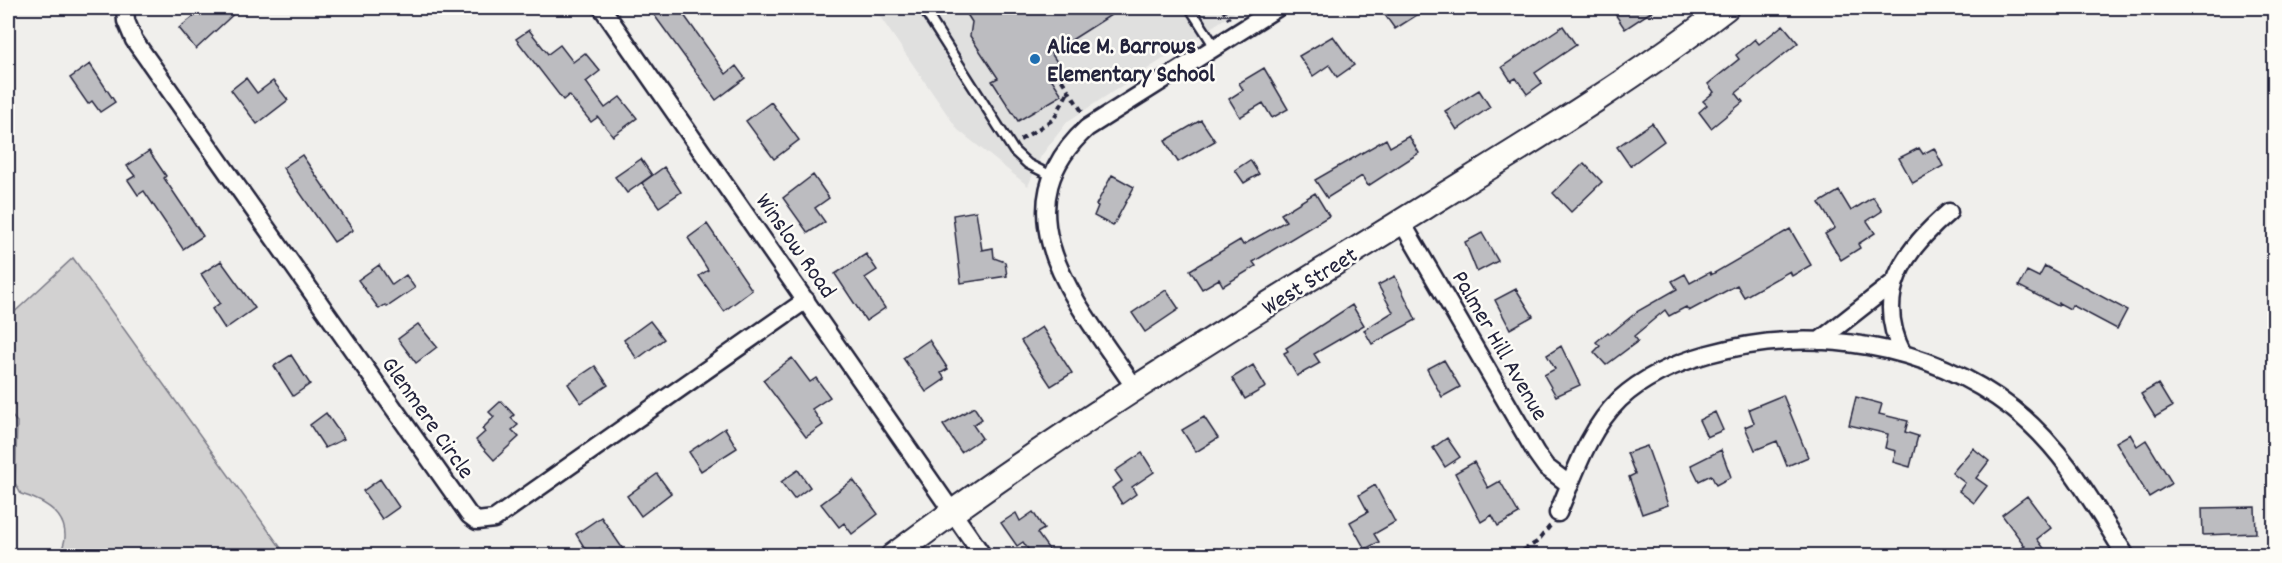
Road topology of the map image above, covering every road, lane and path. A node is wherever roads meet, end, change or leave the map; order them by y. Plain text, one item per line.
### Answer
1 (125, 8) edge
2 (602, 8) edge
3 (922, 8) edge
4 (1190, 8) edge
5 (1277, 8) edge
6 (1726, 8) edge
7 (1215, 47) junction
8 (1056, 71) dead end
9 (1068, 92) junction
10 (1079, 106) dead end
11 (1010, 146) junction
12 (1052, 176) junction
13 (1948, 212) dead end
14 (1401, 222) junction
15 (1894, 282) junction
16 (806, 300) junction
17 (1819, 340) junction
18 (1903, 354) junction
19 (1135, 388) junction
20 (1570, 484) junction
21 (952, 511) junction
22 (1558, 513) joint
23 (893, 555) edge
24 (983, 555) edge
25 (1514, 555) edge
26 (2126, 555) edge

1 - 16 street, Glenmere Circle
2 - 16 street, Winslow Road
3 - 11 lane
4 - 7 lane
5 - 7 street
6 - 14 main road, West Street
7 - 12 street
8 - 9 path
9 - 10 path
9 - 11 path
11 - 12 lane
12 - 19 street
13 - 15 street
14 - 19 main road, West Street
14 - 20 street, Palmer Hill Avenue
15 - 17 street
15 - 18 street
16 - 21 street, Winslow Road
17 - 18 street
17 - 20 street
18 - 26 street
19 - 21 main road, West Street
20 - 22 street
21 - 23 main road, West Street
21 - 24 street, Winslow Road
22 - 25 path

